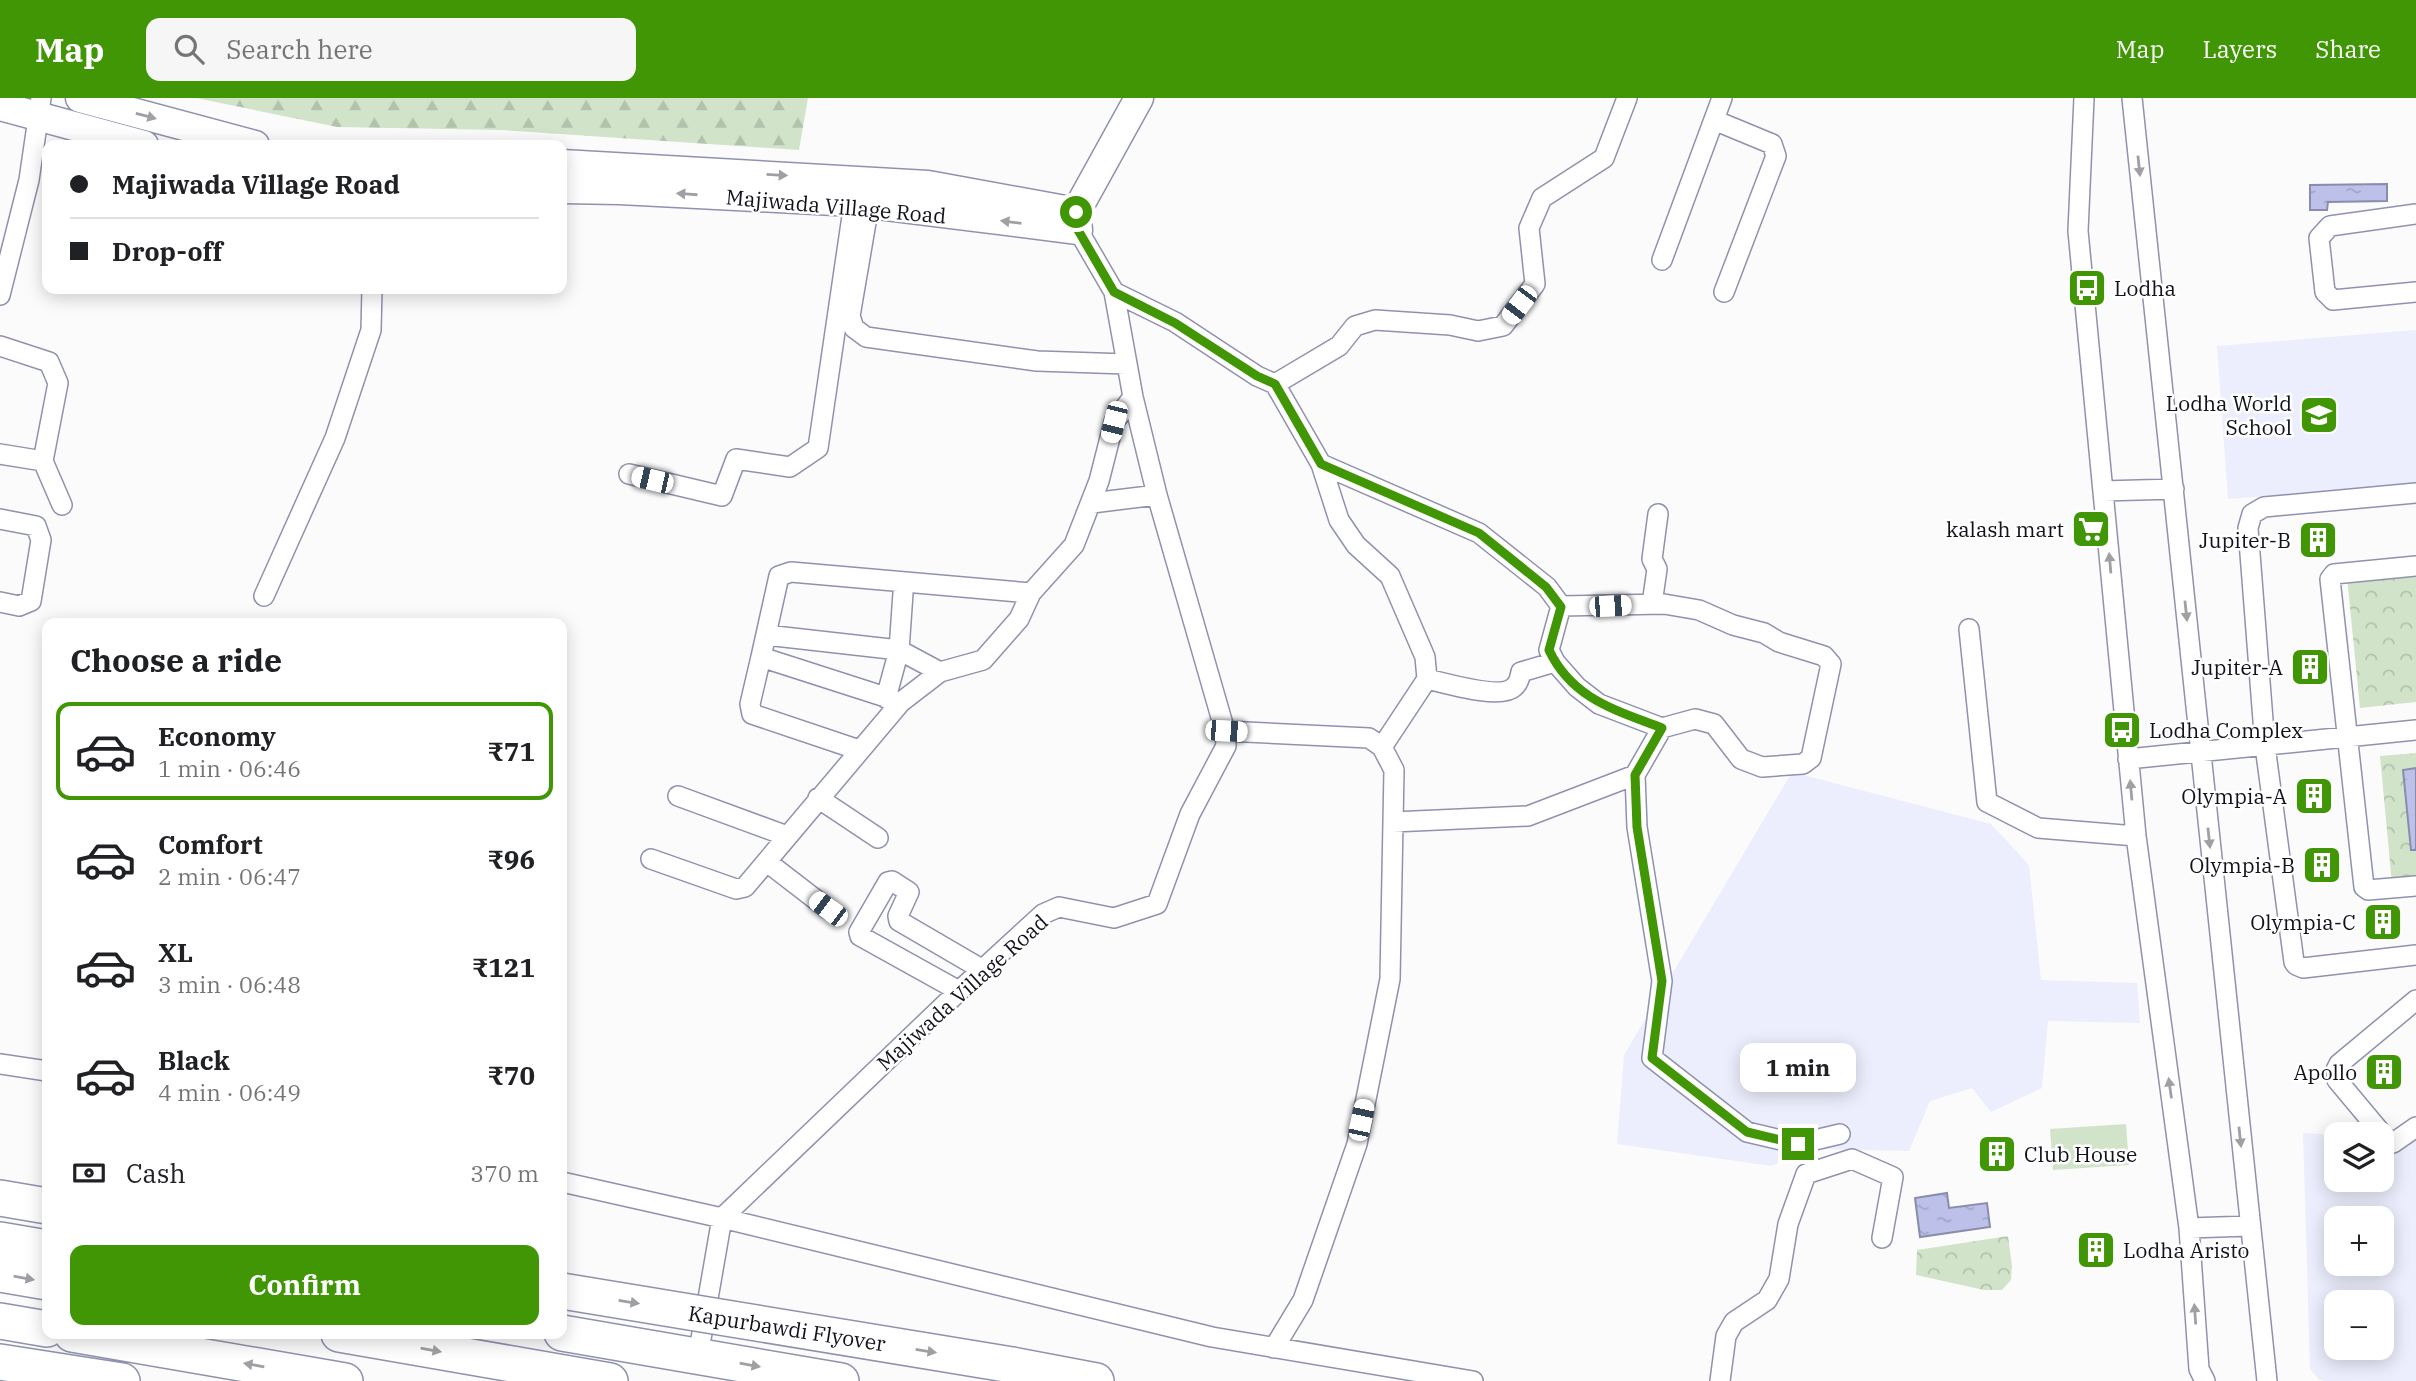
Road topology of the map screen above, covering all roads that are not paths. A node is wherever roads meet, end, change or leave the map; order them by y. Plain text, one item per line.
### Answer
1 (80, 98) edge
2 (1139, 98) edge
3 (1627, 98) edge
4 (1722, 98) edge
5 (2084, 98) edge
6 (2132, 98) edge
7 (0, 106) edge
8 (40, 107) edge
9 (1714, 120) junction
10 (130, 140) edge
11 (236, 140) edge
12 (567, 165) edge
13 (567, 190) edge
14 (860, 196) junction
15 (2416, 214) edge
16 (1077, 221) junction
17 (1662, 260) dead end
18 (1114, 292) junction
19 (1724, 292) dead end
20 (2416, 292) edge
21 (372, 294) edge
22 (0, 295) edge
23 (0, 346) edge
24 (1127, 365) junction
25 (1275, 384) junction
26 (1133, 397) junction
27 (0, 454) edge
28 (43, 461) junction
29 (1321, 464) junction
30 (629, 474) dead end
31 (2174, 489) junction
32 (2103, 491) junction
33 (2416, 493) edge
34 (1157, 495) junction
35 (1092, 503) junction
36 (61, 505) dead end
37 (1658, 514) dead end
38 (0, 519) edge
39 (2416, 566) edge
40 (903, 593) dead end
41 (1031, 593) junction
42 (264, 596) dead end
43 (0, 602) edge
44 (1652, 604) junction
45 (1561, 607) junction
46 (1969, 629) dead end
47 (766, 635) junction
48 (899, 650) junction
49 (761, 657) junction
50 (1555, 662) junction
51 (940, 673) junction
52 (1427, 679) junction
53 (894, 700) junction
54 (1662, 728) junction
55 (2416, 730) edge
56 (1226, 731) junction
57 (2348, 737) junction
58 (2266, 746) junction
59 (1382, 747) junction
60 (859, 750) junction
61 (2200, 752) junction
62 (2128, 759) junction
63 (1635, 775) junction
64 (678, 796) dead end
65 (818, 798) junction
66 (1393, 822) junction
67 (787, 836) junction
68 (2136, 836) junction
69 (878, 838) dead end
70 (651, 859) dead end
71 (767, 862) junction
72 (2416, 886) edge
73 (828, 909) dead end
74 (869, 952) dead end
75 (955, 954) junction
76 (2416, 955) edge
77 (983, 970) junction
78 (936, 979) junction
79 (953, 996) junction
80 (2416, 1000) edge
81 (0, 1064) edge
82 (42, 1070) edge
83 (2416, 1127) edge
84 (1840, 1134) dead end
85 (567, 1183) edge
86 (0, 1198) edge
87 (42, 1205) edge
88 (722, 1218) junction
89 (2249, 1226) junction
90 (2189, 1228) junction
91 (1882, 1238) dead end
92 (0, 1240) edge
93 (42, 1247) edge
94 (0, 1274) edge
95 (42, 1281) edge
96 (567, 1292) edge
97 (0, 1321) edge
98 (42, 1328) edge
99 (567, 1334) edge
100 (101, 1339) edge
101 (368, 1339) edge
102 (1275, 1348) junction
103 (698, 1356) junction
104 (0, 1362) edge
105 (1021, 1373) edge
106 (122, 1381) edge
107 (345, 1381) edge
108 (610, 1381) edge
109 (841, 1381) edge
110 (1096, 1381) edge
111 (1473, 1381) edge
112 (1720, 1381) edge
113 (2205, 1381) edge
114 (2267, 1381) edge

1 -> 11 street
2 - 16 street
3 - 25 street
4 - 9 street
5 - 32 street
6 -> 31 street
7 - 8 street
8 - 10 street
8 - 22 street
9 - 17 street
9 - 19 street
12 -> 14 street
14 -> 13 street, Majiwada Village Road
14 - 16 street, Majiwada Village Road
14 - 24 street
14 - 30 street
15 - 20 street
16 - 18 street
18 - 24 street
18 - 25 street
21 - 42 street
23 - 28 street
24 - 26 street
25 - 29 street
26 - 34 street
26 - 35 street
27 - 28 street
28 - 36 street
29 - 45 street
29 - 52 street
31 - 32 street
31 -> 61 street
62 -> 32 street
33 - 58 street
34 - 35 street
34 - 56 street
35 - 41 street
37 - 44 street
38 - 43 street
39 - 57 street
40 - 48 street
41 - 47 street
41 - 51 street
44 - 45 street
44 - 54 street
45 - 50 street
46 - 68 street
47 - 48 street
47 - 49 street
48 - 51 street
48 - 53 street
49 - 53 street
49 - 60 street
50 - 52 street
50 - 54 street
51 - 53 street
52 - 59 street
53 - 60 street
54 - 63 street
55 - 57 street
56 - 59 street
56 - 77 street, Majiwada Village Road
57 - 58 street
57 - 72 street
58 - 61 street
58 - 76 street
59 - 66 street
60 - 65 street
61 - 62 street
61 -> 89 street
68 -> 62 street
63 - 66 street
63 - 84 street
64 - 67 street
65 - 67 street
65 - 69 street
66 - 102 street
67 - 71 street
90 -> 68 street
70 - 71 street
71 - 73 street
74 - 79 street
75 - 77 street
75 - 78 street
75 - 78 street
77 - 79 street, Majiwada Village Road
78 - 79 street
79 - 88 street, Majiwada Village Road
80 - 83 street
81 - 82 street
85 - 88 street
86 - 87 highway
88 - 102 street
88 - 103 street
89 - 90 street
89 - 114 street
113 -> 90 street
91 - 112 street
92 - 93 highway
94 -> 95 highway
96 -> 105 highway, Kapurbawdi Flyover, bridge
97 - 98 highway
99 - 103 highway
107 -> 100 highway
101 -> 108 highway
102 - 111 street
103 -> 109 highway
104 - 106 highway
105 - 110 highway, Kapurbawdi Flyover

